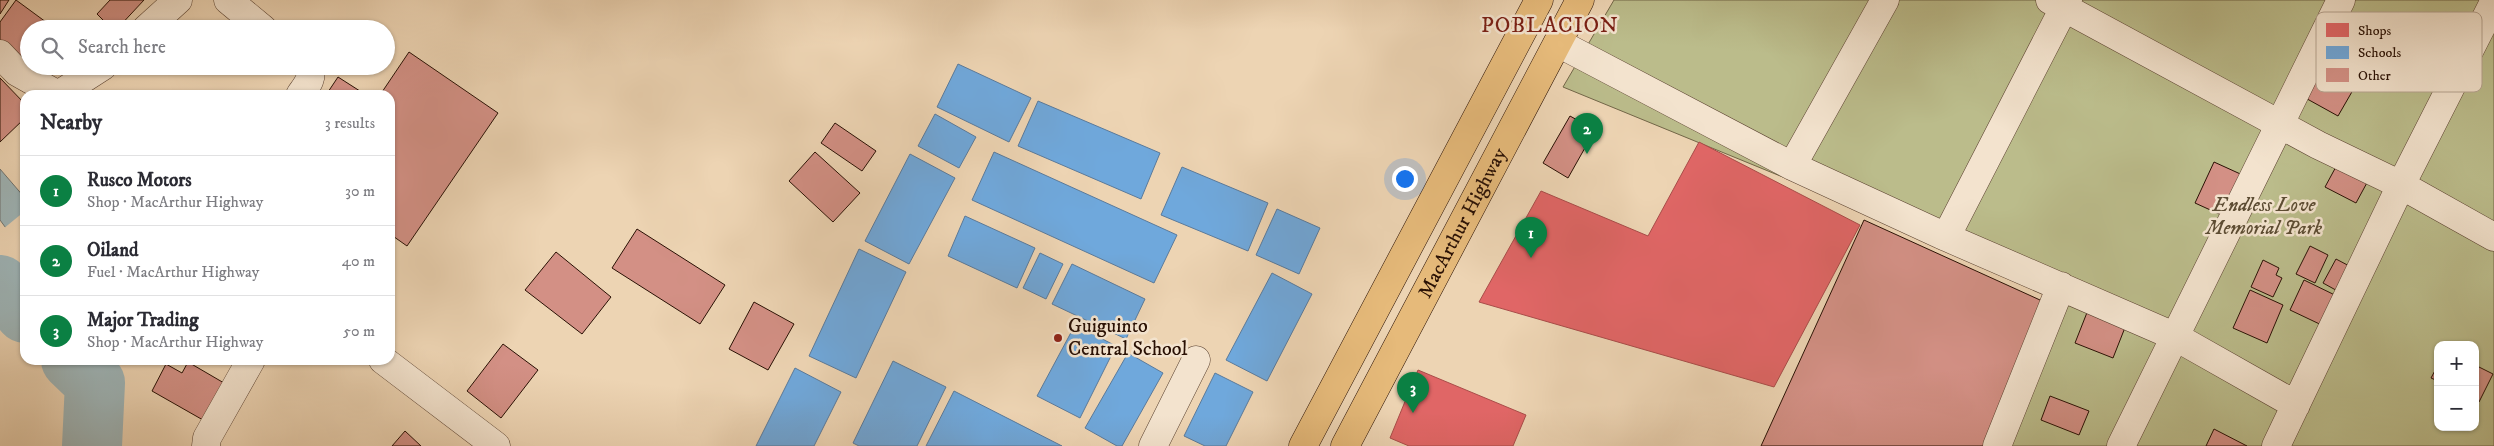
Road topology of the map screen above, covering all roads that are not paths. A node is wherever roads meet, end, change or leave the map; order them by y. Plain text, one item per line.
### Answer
1 (178, 0) edge
2 (228, 0) edge
3 (1539, 0) edge
4 (1580, 0) edge
5 (1885, 0) edge
6 (2341, 0) edge
7 (2061, 2) edge
8 (2494, 2) edge
9 (2335, 12) edge
10 (156, 20) edge
11 (253, 20) edge
12 (2482, 26) edge
13 (1558, 43) junction
14 (2316, 50) edge
15 (0, 54) edge
16 (20, 74) edge
17 (22, 75) edge
18 (89, 75) edge
19 (312, 75) edge
20 (49, 90) edge
21 (66, 90) edge
22 (304, 90) edge
23 (2448, 92) edge
24 (2279, 124) junction
25 (1792, 166) junction
26 (2401, 185) junction
27 (1946, 237) junction
28 (2494, 237) edge
29 (2061, 286) junction
30 (2174, 336) junction
31 (1196, 360) dead end
32 (249, 365) edge
33 (390, 365) edge
34 (2296, 405) junction
35 (210, 443) edge
36 (496, 446) edge
37 (1153, 446) edge
38 (1303, 446) edge
39 (1345, 446) edge
40 (1997, 446) edge
41 (2121, 446) edge
42 (2276, 446) edge

1 - 10 street
2 - 11 street
3 - 38 highway, MacArthur Highway
4 - 13 highway, MacArthur Highway
5 - 25 street
6 - 9 street
7 - 24 street
7 - 27 street
8 - 12 street
13 - 25 street
13 - 39 highway, MacArthur Highway
14 - 24 street
15 - 16 street
17 - 20 street
18 - 21 street
19 - 22 street
23 - 26 street
24 - 26 street
24 - 30 street
25 - 27 street
26 - 28 street
26 - 34 street
27 - 29 street
29 - 30 street
29 - 40 street
30 - 34 street
30 - 41 street
31 - 37 street
32 - 35 street
33 - 36 street
34 - 42 street

